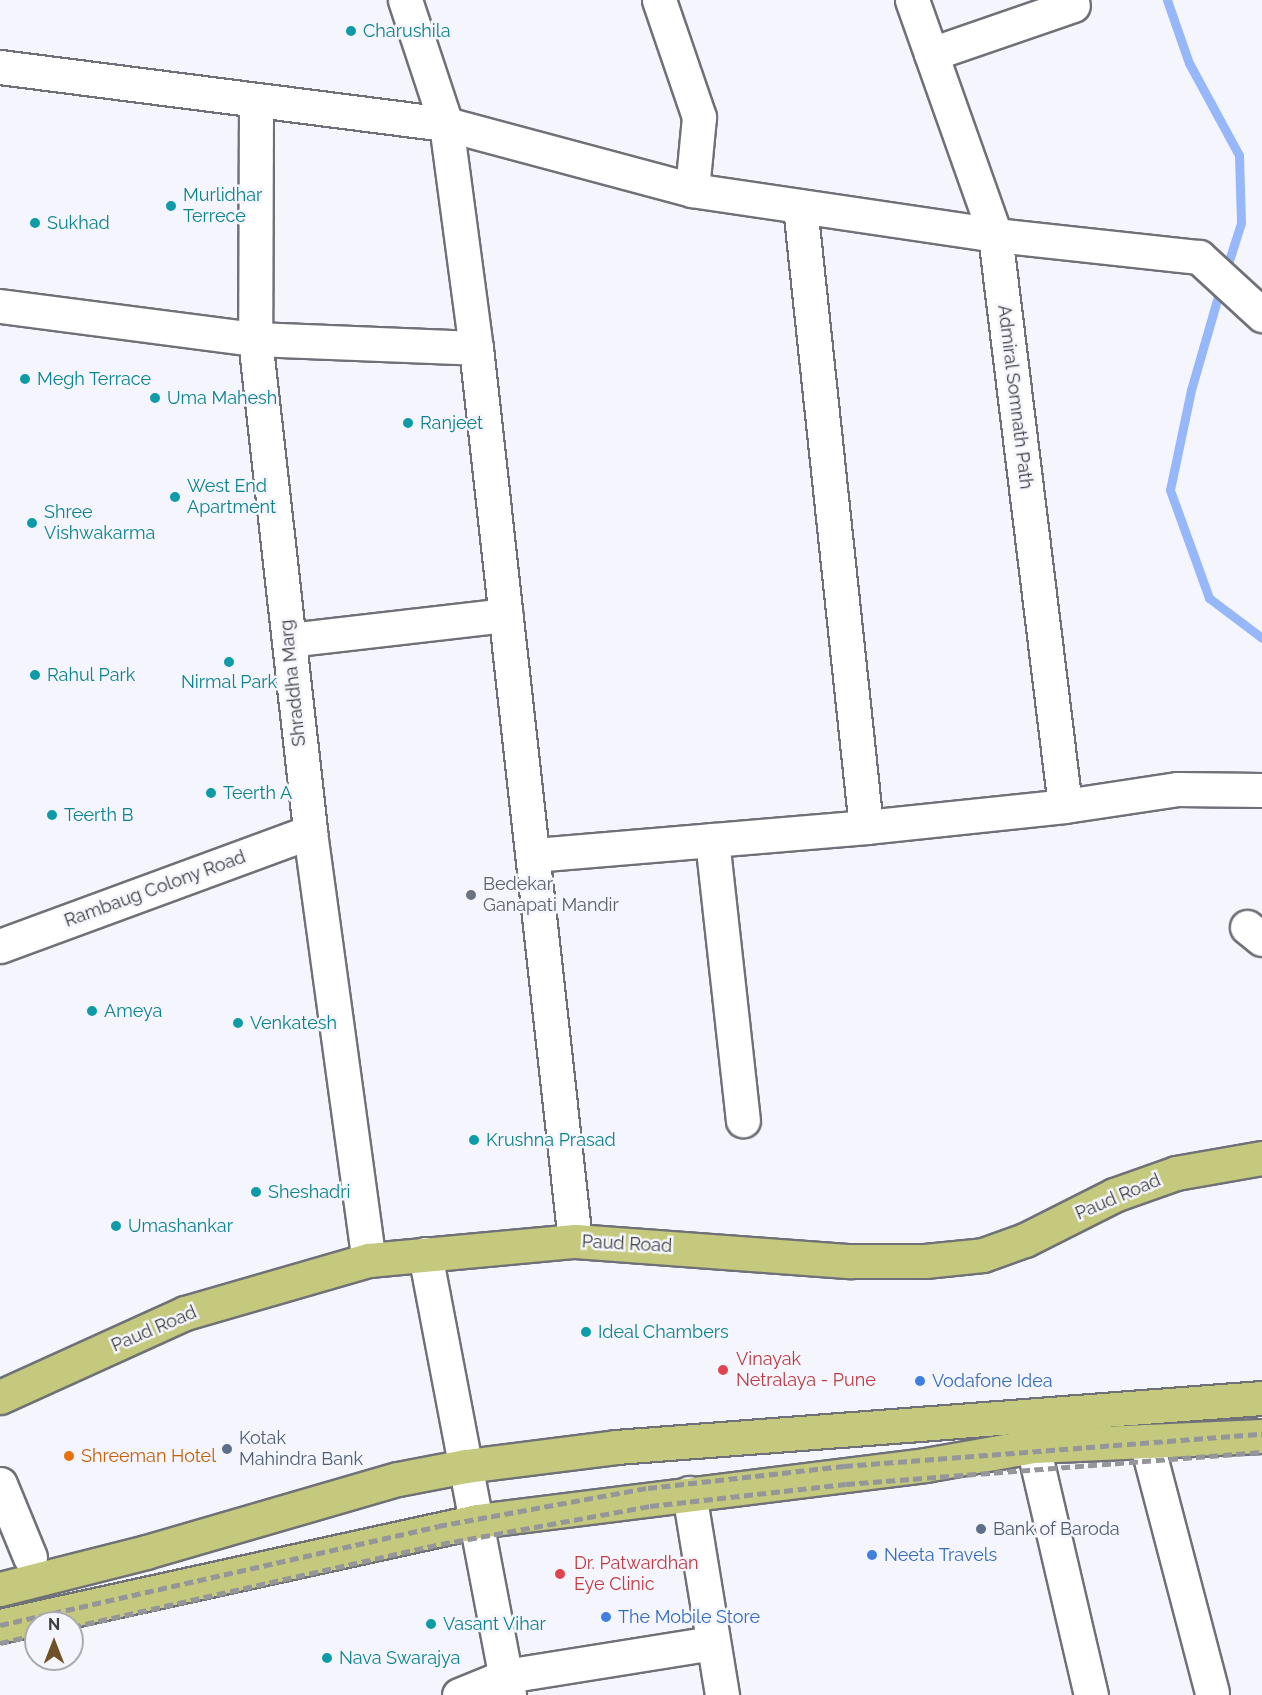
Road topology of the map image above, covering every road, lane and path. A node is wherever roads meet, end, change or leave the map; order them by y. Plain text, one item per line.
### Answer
1 (405, 0) edge
2 (659, 0) edge
3 (912, 0) edge
4 (1073, 5) dead end
5 (931, 54) junction
6 (0, 68) edge
7 (256, 103) junction
8 (446, 124) junction
9 (692, 189) junction
10 (800, 206) junction
11 (995, 235) junction
12 (0, 306) edge
13 (1262, 315) edge
14 (255, 339) junction
15 (476, 348) junction
16 (506, 615) junction
17 (289, 640) junction
18 (1262, 790) edge
19 (1065, 806) junction
20 (866, 827) junction
21 (310, 832) junction
22 (712, 840) junction
23 (534, 855) junction
24 (0, 946) edge
25 (743, 1120) dead end
26 (1262, 1158) edge
27 (575, 1241) junction
28 (425, 1254) junction
29 (369, 1260) junction
30 (0, 1396) edge
31 (1262, 1398) edge
32 (1262, 1436) edge
33 (1146, 1441) junction
34 (1034, 1446) junction
35 (466, 1466) junction
36 (0, 1484) edge
37 (689, 1492) junction
38 (477, 1521) junction
39 (30, 1557) dead end
40 (0, 1589) edge
41 (0, 1626) edge
42 (712, 1643) junction
43 (508, 1685) edge
44 (1212, 1693) dead end
45 (459, 1695) edge
46 (722, 1695) edge
47 (1091, 1695) edge

1 - 8 street
2 - 9 street
3 - 5 street, Admiral Somnath Path
4 - 5 street
5 - 11 street, Admiral Somnath Path
6 - 7 street
7 - 8 street
7 - 14 street, Shraddha Marg
8 - 9 street
8 - 15 street
9 - 10 street
10 - 11 street
10 - 20 street
11 - 13 street
11 - 19 street, Admiral Somnath Path
12 - 14 street
14 - 15 street
14 - 17 street, Shraddha Marg
15 - 16 street
16 - 17 street
16 - 23 street
17 - 21 street, Shraddha Marg
18 - 19 street
19 - 20 street
20 - 22 street
21 - 24 street, Rambaug Colony Road
21 - 29 street, Shraddha Marg
22 - 23 street
22 - 25 street
23 - 27 street
26 - 27 main road, Paud Road
27 - 28 main road, Paud Road
28 - 29 main road, Paud Road
28 - 35 street
29 - 30 main road, Paud Road
31 - 35 main road
32 - 33 main road
33 - 34 main road
33 - 44 street
34 - 37 main road
34 - 47 street
35 - 38 street
35 - 40 main road
36 - 39 street
37 - 38 main road
37 - 42 street
38 - 41 main road
38 - 43 street
42 - 43 street
42 - 46 street
43 - 45 street

